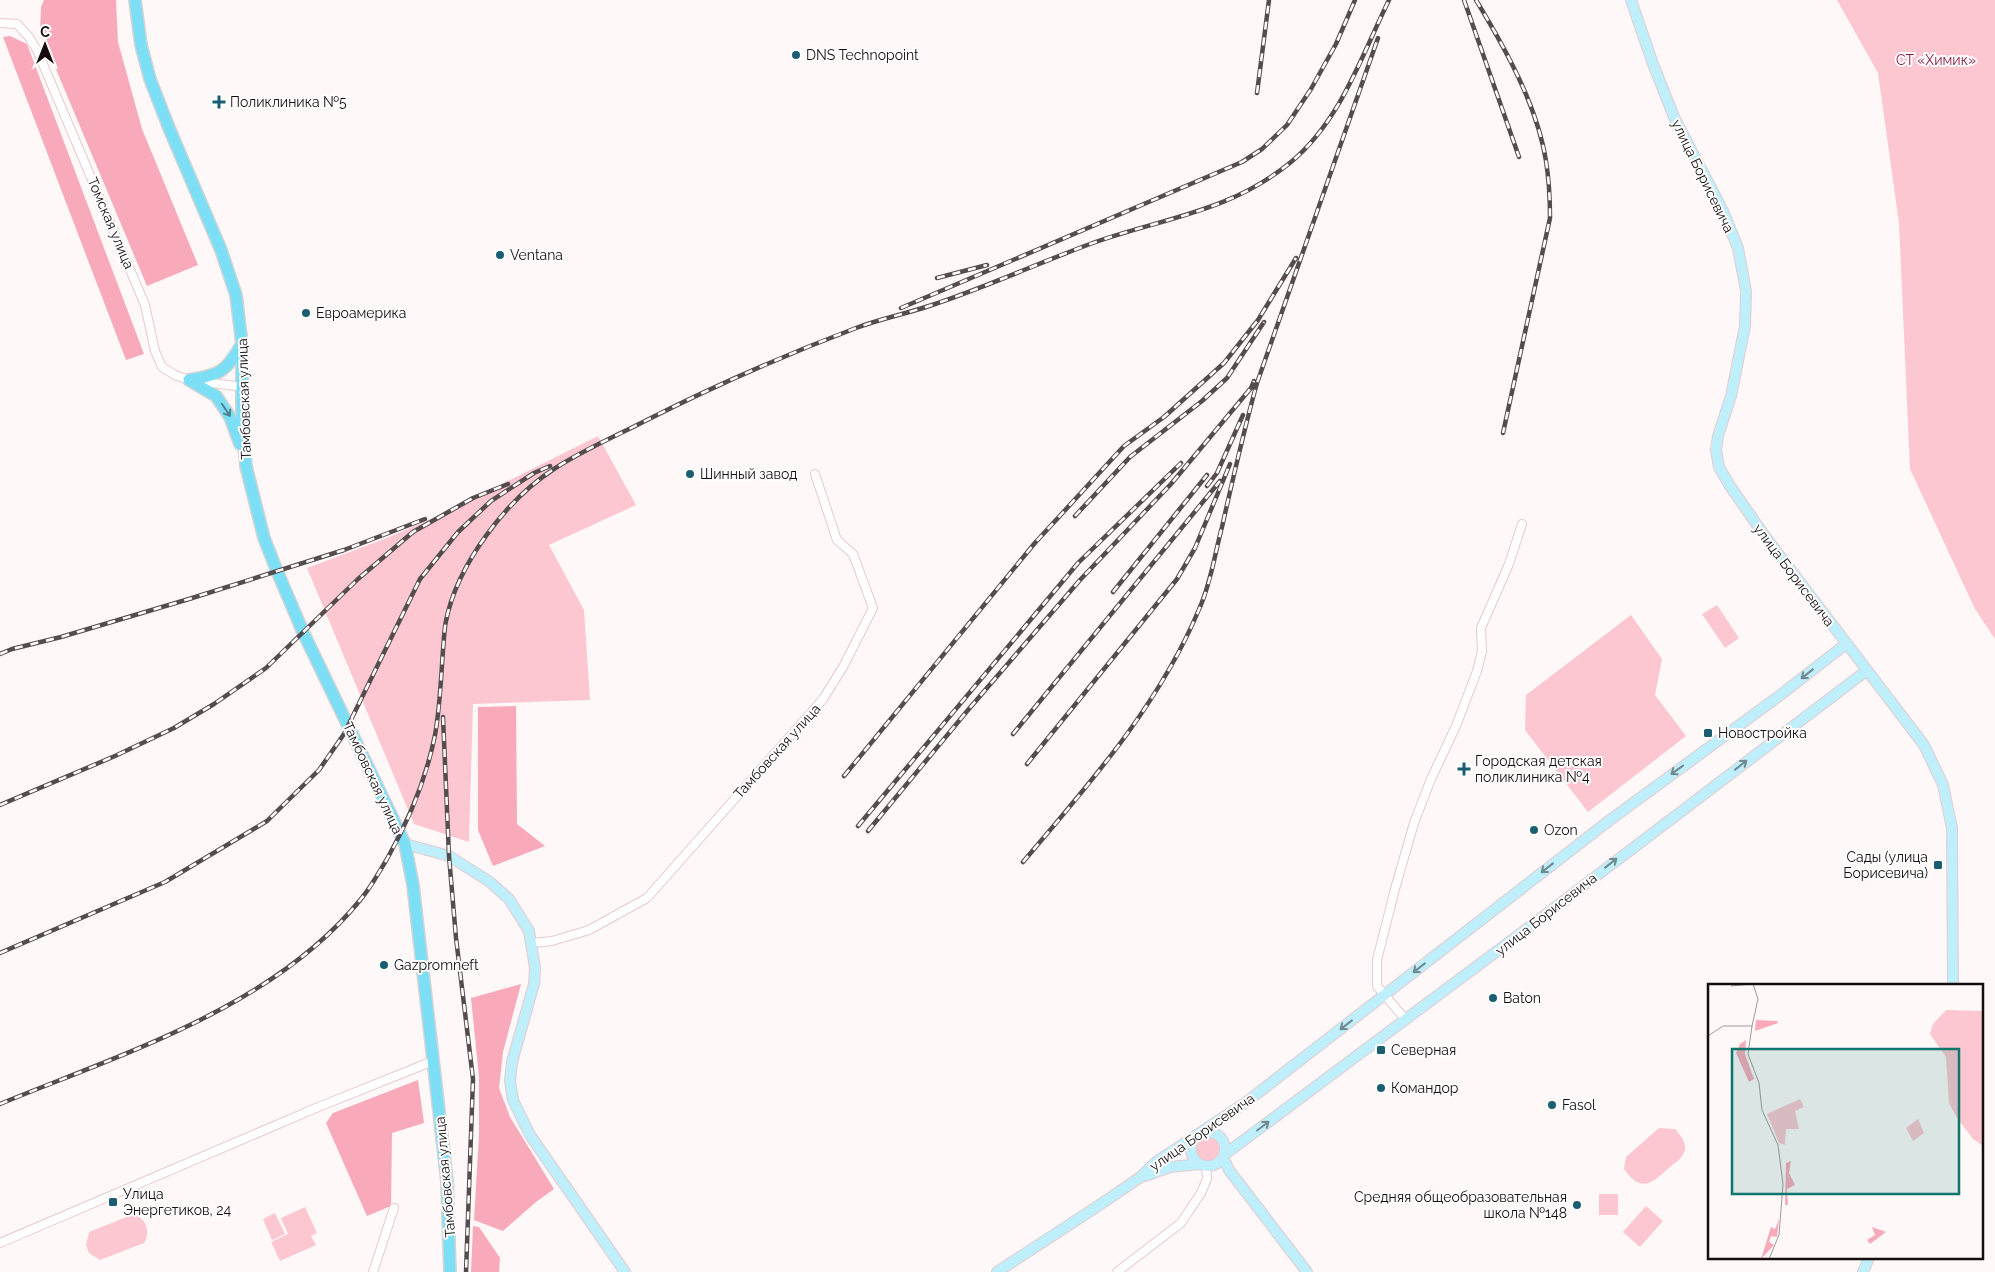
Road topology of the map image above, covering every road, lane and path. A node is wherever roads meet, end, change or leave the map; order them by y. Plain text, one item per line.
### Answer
1 (135, 0) edge
2 (1631, 0) edge
3 (0, 23) edge
4 (242, 344) junction
5 (189, 380) junction
6 (243, 387) junction
7 (246, 466) junction
8 (815, 474) dead end
9 (1522, 524) dead end
10 (1846, 644) junction
11 (1866, 670) junction
12 (405, 844) junction
13 (532, 943) junction
14 (1953, 984) edge
15 (1385, 995) junction
16 (1405, 1019) junction
17 (433, 1061) junction
18 (1200, 1133) junction
19 (1223, 1156) junction
20 (1205, 1166) junction
21 (1229, 1170) junction
22 (1139, 1178) junction
23 (394, 1208) dead end
24 (0, 1243) edge
25 (1869, 1260) edge
26 (373, 1272) edge
27 (450, 1272) edge
28 (625, 1272) edge
29 (997, 1272) edge
30 (1117, 1272) edge
31 (1307, 1272) edge
32 (1864, 1272) edge

1 - 4 main road, Тамбовская улица
2 - 10 street, улица Борисевича
3 - 5 street, Томская улица
4 - 5 main road
4 - 6 main road, Тамбовская улица
5 - 6 street, Томская улица
5 -> 7 main road
6 - 7 main road, Тамбовская улица
7 - 12 main road, Тамбовская улица
8 - 13 street, Тамбовская улица
9 - 15 street
10 - 11 street, улица Борисевича
10 -> 15 street, улица Борисевича
11 - 14 street, улица Борисевича
16 -> 11 street, улица Борисевича
12 - 13 street, Тамбовская улица
12 - 17 main road, Тамбовская улица
13 - 28 street, Тамбовская улица
15 - 16 street
15 -> 18 street, улица Борисевича
19 -> 16 street, улица Борисевича
17 - 24 street
17 - 27 main road, Тамбовская улица
18 - 19 street
18 - 20 street
18 - 22 street, улица Борисевича
19 - 20 street
19 - 21 street
20 - 21 street, улица Борисевича
20 - 22 street, улица Борисевича
20 - 30 street
21 - 31 street
22 - 29 street, улица Борисевича
23 - 26 street
25 - 32 street

